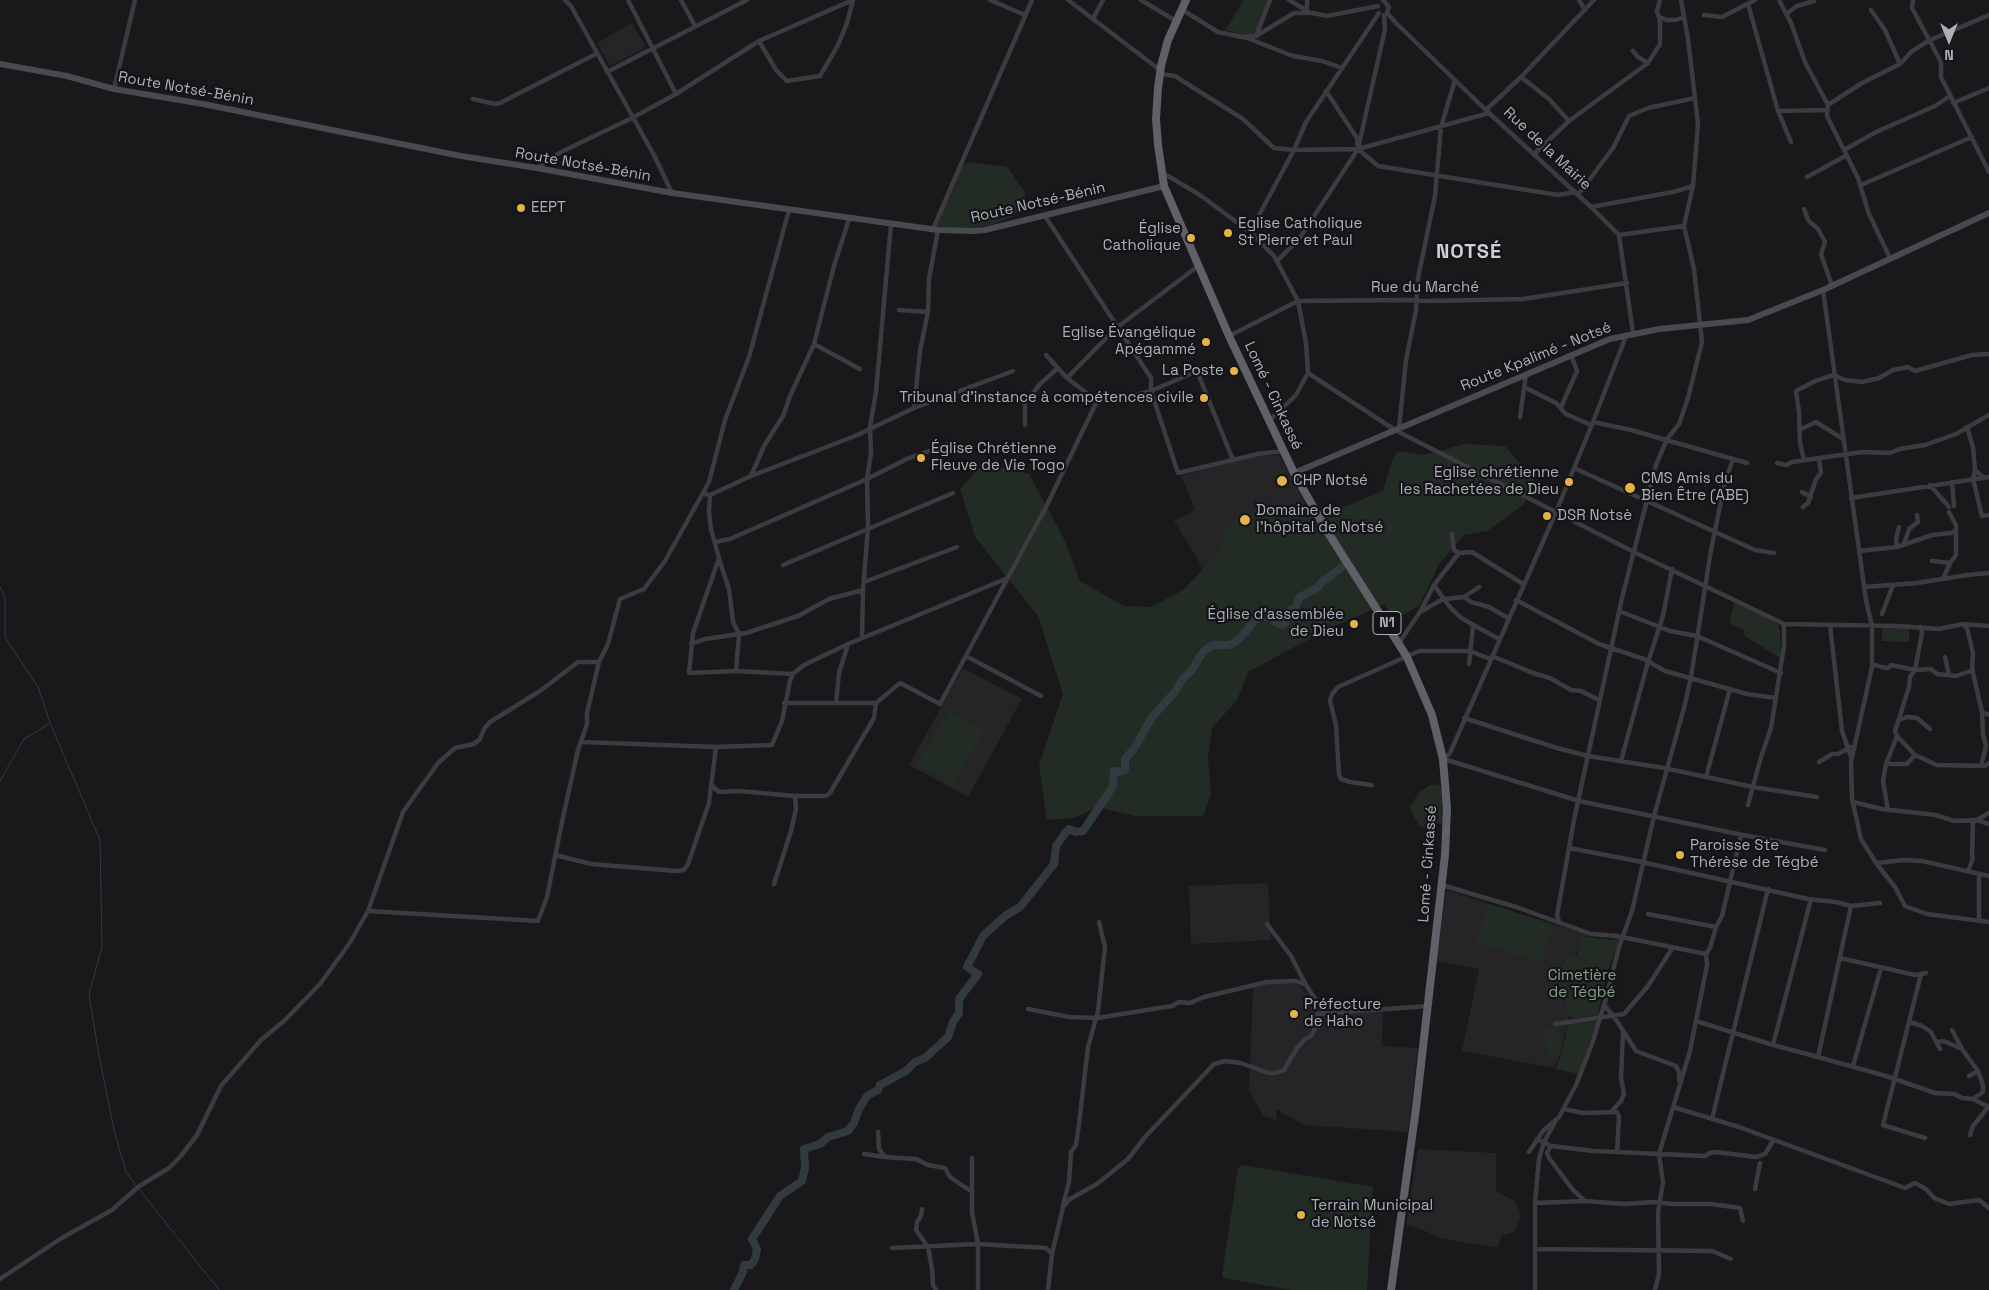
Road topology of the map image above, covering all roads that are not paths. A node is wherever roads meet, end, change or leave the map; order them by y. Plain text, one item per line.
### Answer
1 (135, 0) edge
2 (565, 0) edge
3 (574, 0) edge
4 (628, 0) edge
5 (682, 0) edge
6 (747, 0) edge
7 (853, 0) edge
8 (990, 0) edge
9 (1032, 0) edge
10 (1068, 0) edge
11 (1103, 0) edge
12 (1141, 0) edge
13 (1186, 0) edge
14 (1270, 0) edge
15 (1289, 0) edge
16 (1307, 0) edge
17 (1373, 0) edge
18 (1389, 0) edge
19 (1580, 0) edge
20 (1594, 0) edge
21 (1660, 0) edge
22 (1681, 0) edge
23 (1755, 0) edge
24 (1779, 0) edge
25 (1913, 0) edge
26 (1814, 1) edge
27 (1385, 3) edge
28 (1748, 4) junction
29 (571, 6) junction
30 (1379, 6) junction
31 (1181, 9) junction
32 (1585, 10) junction
33 (1871, 10) dead end
34 (1307, 11) junction
35 (1313, 13) junction
36 (1383, 13) junction
37 (1704, 14) dead end
38 (1786, 14) junction
39 (1025, 15) junction
40 (1989, 15) edge
41 (1659, 17) junction
42 (1684, 17) junction
43 (1093, 19) junction
44 (1176, 21) junction
45 (695, 26) junction
46 (1256, 36) junction
47 (1242, 37) junction
48 (759, 41) junction
49 (1928, 41) junction
50 (652, 49) junction
51 (1633, 51) dead end
52 (596, 54) junction
53 (1648, 62) junction
54 (0, 64) edge
55 (1900, 64) junction
56 (1342, 68) junction
57 (607, 72) junction
58 (1160, 72) junction
59 (1521, 77) junction
60 (1456, 80) junction
61 (1989, 88) edge
62 (114, 89) junction
63 (1326, 91) junction
64 (676, 94) junction
65 (1950, 96) junction
66 (1695, 98) junction
67 (473, 99) dead end
68 (1953, 103) junction
69 (1828, 107) junction
70 (1487, 111) junction
71 (1778, 112) junction
72 (632, 118) junction
73 (1569, 121) junction
74 (1441, 127) junction
75 (1972, 136) junction
76 (1791, 142) dead end
77 (1358, 149) junction
78 (1294, 150) junction
79 (1845, 152) junction
80 (1534, 154) junction
81 (537, 168) junction
82 (1161, 172) junction
83 (1989, 172) edge
84 (1436, 175) junction
85 (1807, 177) dead end
86 (1861, 185) junction
87 (1164, 186) junction
88 (1693, 186) junction
89 (672, 194) junction
90 (1577, 194) junction
91 (1591, 207) junction
92 (1804, 209) dead end
93 (789, 210) junction
94 (1989, 213) edge
95 (1045, 216) junction
96 (849, 219) junction
97 (891, 224) junction
98 (1684, 226) junction
99 (935, 230) junction
100 (1250, 232) junction
101 (1619, 235) junction
102 (1890, 258) junction
103 (1277, 261) junction
104 (1198, 266) junction
105 (1627, 283) junction
106 (1832, 286) junction
107 (1823, 290) junction
108 (1298, 301) junction
109 (1417, 301) junction
110 (899, 310) dead end
111 (928, 312) junction
112 (1701, 326) junction
113 (1118, 327) junction
114 (1629, 334) junction
115 (1230, 336) junction
116 (814, 344) junction
117 (1989, 354) edge
118 (1046, 355) dead end
119 (1571, 355) junction
120 (1058, 368) junction
121 (860, 369) dead end
122 (1013, 371) dead end
123 (1308, 373) junction
124 (1526, 374) junction
125 (1834, 375) junction
126 (1067, 378) junction
127 (1524, 387) junction
128 (1151, 391) junction
129 (1097, 402) junction
130 (1561, 407) junction
131 (914, 408) junction
132 (1989, 415) edge
133 (1520, 417) dead end
134 (1269, 421) junction
135 (1592, 424) junction
136 (1025, 425) dead end
137 (1967, 427) junction
138 (870, 428) junction
139 (1397, 429) junction
140 (1799, 430) junction
141 (1843, 438) junction
142 (1667, 439) junction
143 (951, 443) dead end
144 (1283, 451) junction
145 (1845, 455) junction
146 (1819, 458) junction
147 (1733, 459) junction
148 (1233, 460) junction
149 (1804, 460) junction
150 (1748, 463) dead end
151 (1777, 463) dead end
152 (1574, 468) junction
153 (1974, 470) junction
154 (1294, 473) junction
155 (751, 476) junction
156 (1986, 478) edge
157 (867, 479) junction
158 (1973, 479) junction
159 (1952, 482) junction
160 (1930, 485) junction
161 (1802, 492) dead end
162 (953, 493) dead end
163 (704, 494) junction
164 (710, 494) junction
165 (1811, 497) junction
166 (1851, 498) junction
167 (1647, 502) junction
168 (1803, 507) dead end
169 (1950, 508) junction
170 (1556, 512) junction
171 (1917, 514) dead end
172 (1989, 515) edge
173 (1899, 527) dead end
174 (868, 528) junction
175 (1956, 530) junction
176 (1716, 532) junction
177 (1452, 534) dead end
178 (715, 542) junction
179 (1904, 544) junction
180 (957, 547) dead end
181 (1897, 547) junction
182 (1859, 551) junction
183 (1634, 552) junction
184 (1459, 553) junction
185 (1774, 553) dead end
186 (719, 558) junction
187 (1932, 561) dead end
188 (1950, 563) junction
189 (783, 565) dead end
190 (1672, 569) junction
191 (1989, 573) edge
192 (1009, 578) junction
193 (1943, 579) junction
194 (864, 582) junction
195 (1523, 584) junction
196 (1434, 585) junction
197 (1705, 585) junction
198 (1893, 585) junction
199 (1479, 586) dead end
200 (1864, 587) junction
201 (863, 590) junction
202 (1464, 597) junction
203 (1443, 599) junction
204 (1516, 600) junction
205 (1619, 611) junction
206 (1420, 612) junction
207 (1882, 614) dead end
208 (1508, 618) junction
209 (1784, 624) junction
210 (1963, 624) junction
211 (1473, 626) junction
212 (1660, 626) junction
213 (1830, 626) junction
214 (1872, 626) junction
215 (1989, 626) edge
216 (1921, 627) junction
217 (739, 634) junction
218 (1697, 636) junction
219 (862, 638) junction
220 (1499, 639) junction
221 (1399, 643) junction
222 (691, 644) junction
223 (848, 644) junction
224 (1612, 648) junction
225 (1470, 651) junction
226 (966, 656) junction
227 (1407, 657) junction
228 (1491, 657) junction
229 (1945, 657) dead end
230 (599, 662) junction
231 (1648, 662) junction
232 (1468, 664) dead end
233 (1872, 667) junction
234 (1902, 668) junction
235 (1915, 670) junction
236 (1972, 670) junction
237 (736, 671) junction
238 (1781, 673) junction
239 (793, 674) junction
240 (1949, 675) junction
241 (1691, 677) junction
242 (1910, 677) junction
243 (1730, 689) junction
244 (1041, 696) dead end
245 (1776, 698) junction
246 (1599, 700) junction
247 (784, 703) junction
248 (836, 703) junction
249 (876, 703) junction
250 (1982, 712) junction
251 (1989, 715) edge
252 (1464, 718) junction
253 (1899, 720) junction
254 (1930, 729) dead end
255 (1897, 736) junction
256 (582, 742) junction
257 (716, 747) junction
258 (1852, 747) junction
259 (1588, 756) junction
260 (1915, 756) junction
261 (1443, 759) junction
262 (1621, 761) junction
263 (1819, 762) dead end
264 (1989, 763) edge
265 (1886, 764) junction
266 (1981, 766) junction
267 (1667, 768) junction
268 (1706, 777) junction
269 (711, 785) junction
270 (1372, 785) dead end
271 (1753, 787) junction
272 (795, 796) junction
273 (1817, 797) dead end
274 (1580, 801) junction
275 (1853, 802) junction
276 (1748, 805) dead end
277 (1888, 810) junction
278 (1989, 813) edge
279 (1654, 816) junction
280 (1975, 821) junction
281 (1989, 824) edge
282 (1741, 835) junction
283 (1569, 848) junction
284 (1825, 850) dead end
285 (555, 855) junction
286 (1642, 862) junction
287 (1876, 863) junction
288 (1968, 871) junction
289 (1979, 874) junction
290 (1989, 876) edge
291 (1730, 881) junction
292 (774, 884) dead end
293 (1442, 885) junction
294 (1768, 889) junction
295 (1811, 899) junction
296 (1880, 903) dead end
297 (1851, 906) junction
298 (368, 910) junction
299 (1648, 914) dead end
300 (1559, 921) junction
301 (1979, 921) junction
302 (1099, 922) dead end
303 (1989, 922) edge
304 (1267, 924) dead end
305 (1716, 927) junction
306 (1622, 937) junction
307 (1672, 948) junction
308 (1706, 954) junction
309 (1840, 958) junction
310 (1881, 968) junction
311 (1306, 985) junction
312 (1604, 1005) junction
313 (1428, 1006) junction
314 (1028, 1009) dead end
315 (1325, 1014) junction
316 (1613, 1015) junction
317 (1600, 1017) junction
318 (1097, 1018) junction
319 (1696, 1021) junction
320 (1910, 1022) junction
321 (1555, 1024) dead end
322 (1952, 1030) dead end
323 (1624, 1031) junction
324 (1733, 1033) junction
325 (1938, 1042) junction
326 (1773, 1045) junction
327 (1962, 1049) junction
328 (1940, 1050) dead end
329 (1818, 1057) junction
330 (1853, 1066) junction
331 (1978, 1071) junction
332 (1969, 1076) dead end
333 (1895, 1080) junction
334 (1680, 1081) junction
335 (1973, 1099) junction
336 (1989, 1106) edge
337 (1673, 1108) junction
338 (1564, 1109) junction
339 (1611, 1112) junction
340 (1559, 1117) junction
341 (1712, 1118) junction
342 (878, 1132) dead end
343 (1970, 1135) dead end
344 (1926, 1138) dead end
345 (1537, 1139) junction
346 (1773, 1141) junction
347 (1544, 1142) junction
348 (1551, 1146) junction
349 (1529, 1152) dead end
350 (1617, 1152) junction
351 (864, 1154) dead end
352 (1659, 1154) junction
353 (885, 1158) junction
354 (972, 1158) dead end
355 (1760, 1164) dead end
356 (1755, 1190) dead end
357 (972, 1192) junction
358 (1585, 1201) junction
359 (1535, 1203) junction
360 (1659, 1203) junction
361 (1063, 1207) junction
362 (1989, 1208) edge
363 (922, 1209) dead end
364 (1743, 1221) dead end
365 (978, 1244) junction
366 (928, 1247) junction
367 (892, 1248) dead end
368 (1536, 1248) junction
369 (1660, 1249) junction
370 (1052, 1254) junction
371 (1731, 1259) dead end
372 (0, 1279) edge
373 (936, 1290) edge
374 (978, 1290) edge
375 (1048, 1290) edge
376 (1391, 1290) edge
377 (1535, 1290) edge
378 (1655, 1290) edge

1 - 62 street
2 - 29 street
3 - 29 street
4 - 50 street
5 - 45 street
6 - 45 street
7 - 48 street
7 - 48 street
8 - 39 street
9 - 39 street
10 - 43 street
11 - 43 street
12 - 44 street
13 - 31 highway, Lomé - Cinkassé / N1
14 - 46 street
15 - 34 street
16 - 34 street
17 - 30 street
18 - 27 street
19 - 32 street
20 - 32 street
21 - 41 street
22 - 42 street
23 - 28 street
24 - 38 street
25 - 49 street
26 - 38 street
27 - 30 street
27 - 36 street
28 - 37 street
28 - 71 street
29 - 52 street
30 - 35 street
30 - 36 street
31 - 44 highway, Lomé - Cinkassé / N1
31 - 47 street
32 - 59 street
33 - 55 street
34 - 35 street
35 - 46 street
36 - 56 street
36 - 60 street, Rue de la Mairie
36 - 77 street
38 - 69 street
39 - 99 street
40 - 49 street
41 - 42 street
41 - 53 street
42 - 66 street
43 - 58 street
44 - 58 highway, Lomé - Cinkassé / N1
45 - 50 street
46 - 47 street
47 - 56 street
48 - 64 street
49 - 55 street
49 - 65 street
50 - 57 street
50 - 64 street
51 - 53 street
52 - 57 street
52 - 67 street
53 - 73 street
54 - 62 main road, Route Notsé-Bénin
55 - 69 street
56 - 63 street
57 - 72 street
58 - 78 street
58 - 82 highway, Lomé - Cinkassé / N1
59 - 70 street
59 - 73 street
60 - 70 street, Rue de la Mairie
60 - 74 street
61 - 68 street
62 - 81 main road, Route Notsé-Bénin
63 - 77 street
63 - 78 street
64 - 72 street
65 - 68 street
65 - 79 street
66 - 88 street
66 - 90 street
68 - 75 street
69 - 71 street
69 - 79 street
70 - 74 street
70 - 80 street, Rue de la Mairie
71 - 76 street
72 - 81 street
72 - 89 street
73 - 80 street
74 - 77 street
74 - 84 street
75 - 83 street
75 - 86 street
77 - 78 street
77 - 84 street
77 - 103 street
78 - 100 street
79 - 85 street
79 - 86 street
80 - 90 street, Rue de la Mairie
81 - 89 main road, Route Notsé-Bénin
82 - 87 highway, Lomé - Cinkassé / N1
82 - 100 street
84 - 90 street
84 - 109 street
86 - 102 street
87 - 95 main road, Route Notsé-Bénin
87 - 104 highway, Lomé - Cinkassé / N1
88 - 91 street
88 - 98 street
89 - 93 main road, Route Notsé-Bénin
90 - 91 street, Rue de la Mairie
91 - 101 street, Rue de la Mairie
92 - 106 street
93 - 96 main road, Route Notsé-Bénin
93 - 163 street
94 - 102 main road, Route Kpalimé - Notsé
95 - 99 main road, Route Notsé-Bénin
95 - 113 street
96 - 97 main road, Route Notsé-Bénin
96 - 116 street
97 - 99 main road, Route Notsé-Bénin
97 - 138 street
98 - 101 street
98 - 112 street
99 - 111 street
100 - 103 street
101 - 105 street
102 - 106 main road, Route Kpalimé - Notsé
103 - 108 street
104 - 113 street
104 - 115 highway, Lomé - Cinkassé / N1
105 - 109 street, Rue du Marché
105 - 114 street
106 - 107 main road, Route Kpalimé - Notsé
107 - 112 main road, Route Kpalimé - Notsé
107 - 125 street
108 - 109 street, Rue du Marché
108 - 115 street, Rue du Marché
108 - 123 street
109 - 139 street
110 - 111 street
111 - 131 street
112 - 114 main road, Route Kpalimé - Notsé
112 - 142 street
113 - 126 street
113 - 128 street
114 - 119 main road, Route Kpalimé - Notsé
114 - 135 street
115 - 134 highway, Lomé - Cinkassé / N1
116 - 121 street
116 - 155 street
117 - 125 street
118 - 120 street
119 - 124 main road, Route Kpalimé - Notsé
119 - 130 street
120 - 126 street
120 - 136 street
122 - 131 street
123 - 134 street
123 - 139 street
124 - 127 street
124 - 139 main road, Route Kpalimé - Notsé
125 - 140 street
125 - 141 street
126 - 129 street
127 - 130 street
127 - 133 street
128 - 129 street
128 - 148 street
128 - 148 street
129 - 192 street
130 - 135 street
131 - 138 street
132 - 137 street
134 - 144 highway, Lomé - Cinkassé / N1
135 - 142 street
135 - 152 street
137 - 145 street
137 - 153 street
138 - 155 street
138 - 157 street
139 - 154 main road, Route Kpalimé - Notsé
139 - 170 street
140 - 141 street
140 - 149 street
141 - 145 street
142 - 147 street
142 - 167 street
143 - 157 street
144 - 148 street
144 - 154 highway, Lomé - Cinkassé / N1
145 - 146 street
145 - 166 street
146 - 149 street
146 - 165 street
147 - 150 street
147 - 176 street
149 - 151 street
152 - 167 street
152 - 170 street
153 - 156 street
153 - 158 street
154 - 221 highway, Lomé - Cinkassé / N1
155 - 164 street
156 - 158 street
157 - 174 street
157 - 178 street
158 - 159 street
158 - 172 street
159 - 160 street
159 - 169 street
160 - 166 street
160 - 169 street
161 - 165 street
162 - 174 street
163 - 164 street
163 - 230 street
164 - 178 street
165 - 168 street
166 - 182 street
167 - 176 street
167 - 183 street
169 - 175 street
170 - 183 street
170 - 195 street
171 - 179 street
173 - 181 street
174 - 189 street
174 - 194 street
175 - 179 street
175 - 188 street
176 - 185 street
176 - 197 street
177 - 184 street
178 - 186 street
179 - 181 street
180 - 194 street
181 - 182 street
182 - 200 street
183 - 190 street
183 - 205 street
184 - 195 street
184 - 196 street
186 - 217 street
186 - 222 street
187 - 188 street
188 - 193 street
190 - 197 street
190 - 212 street
191 - 193 street
192 - 219 street
192 - 226 street
193 - 198 street
194 - 201 street
195 - 204 street
196 - 203 street
196 - 206 street
197 - 209 street
197 - 218 street
198 - 200 street
198 - 207 street
199 - 202 street
200 - 214 street
201 - 217 street
201 - 219 street
202 - 203 street
202 - 208 street
203 - 206 street
203 - 211 street
204 - 208 street
204 - 224 street
205 - 212 street
205 - 224 street
206 - 221 street
208 - 220 street
209 - 213 street
209 - 238 street
210 - 215 street
210 - 216 street
210 - 236 street
211 - 220 street
211 - 225 street
212 - 218 street
212 - 231 street
213 - 214 street
213 - 258 street
214 - 216 street
214 - 233 street
216 - 235 street
217 - 222 street
217 - 237 street
218 - 238 street
218 - 241 street
219 - 223 street
220 - 228 street
221 - 227 highway, Lomé - Cinkassé / N1
222 - 237 street
223 - 239 street
223 - 248 street
224 - 231 street
224 - 246 street
225 - 227 street
225 - 228 street
225 - 232 street
226 - 244 street
226 - 249 street
227 - 261 highway, Lomé - Cinkassé / N1
227 - 270 street
228 - 246 street
228 - 252 street
229 - 240 street
230 - 256 street
230 - 298 street
231 - 241 street
231 - 262 street
233 - 234 street
233 - 258 street
234 - 235 street
234 - 242 street
235 - 240 street
235 - 242 street
236 - 240 street
236 - 250 street
237 - 239 street
238 - 245 street
239 - 247 street
241 - 243 street
241 - 267 street
242 - 253 street
243 - 245 street
243 - 268 street
245 - 271 street
246 - 259 street
247 - 248 street
247 - 257 street
248 - 249 street
249 - 272 street
250 - 251 street
250 - 266 street
252 - 259 street
252 - 261 street
253 - 254 street
253 - 255 street
255 - 260 street
255 - 265 street
256 - 257 street
256 - 285 street
257 - 269 street
258 - 263 street
258 - 275 street
259 - 262 street
259 - 274 street
260 - 265 street
260 - 266 street
261 - 274 street
261 - 293 highway, Lomé - Cinkassé / N1
262 - 267 street
264 - 266 street
265 - 277 street
267 - 268 street
267 - 279 street
268 - 271 street
269 - 272 street
269 - 285 street
271 - 273 street
271 - 276 street
272 - 292 street
274 - 279 street
274 - 283 street
275 - 277 street
275 - 287 street
277 - 280 street
278 - 280 street
279 - 282 street
279 - 286 street
280 - 281 street
280 - 288 street
282 - 284 street
282 - 291 street
283 - 286 street
283 - 300 street
285 - 298 street
286 - 291 street
286 - 306 street
287 - 288 street
287 - 301 street
288 - 289 street
289 - 290 street
289 - 301 street
291 - 294 street
291 - 305 street
293 - 300 street
293 - 313 highway, Lomé - Cinkassé / N1
294 - 295 street
294 - 324 street
295 - 297 street
295 - 326 street
296 - 297 street
297 - 309 street
298 - 372 street
299 - 305 street
300 - 306 street
301 - 303 street
302 - 318 street
304 - 311 street
305 - 308 street
306 - 307 street
306 - 312 street
307 - 308 street
307 - 316 street
308 - 319 street
309 - 310 street
309 - 329 street
310 - 320 street
310 - 330 street
311 - 315 street
311 - 318 street
312 - 316 street
312 - 317 street
313 - 315 street
313 - 376 highway, Lomé - Cinkassé / N1
314 - 318 street
315 - 361 street
316 - 317 street
316 - 323 street
317 - 321 street
317 - 338 street
318 - 361 street
319 - 324 street
319 - 334 street
320 - 325 street
320 - 333 street
322 - 327 street
323 - 334 street
323 - 339 street
324 - 326 street
324 - 341 street
325 - 327 street
325 - 328 street
326 - 329 street
327 - 331 street
329 - 330 street
330 - 333 street
331 - 332 street
331 - 335 street
333 - 335 street
333 - 344 street
334 - 337 street
335 - 336 street
336 - 343 street
337 - 341 street
337 - 352 street
338 - 339 street
338 - 340 street
339 - 350 street
340 - 345 street
340 - 347 street
341 - 346 street
342 - 353 street
345 - 347 street
345 - 349 street
346 - 352 street
346 - 362 street
347 - 348 street
347 - 359 street
348 - 350 street
348 - 358 street
350 - 352 street
351 - 353 street
352 - 360 street
353 - 357 street
354 - 357 street
355 - 356 street
357 - 365 street
358 - 359 street
358 - 360 street
359 - 368 street
360 - 364 street
360 - 369 street
361 - 370 street
363 - 366 street
365 - 366 street
365 - 370 street
365 - 374 street
366 - 367 street
366 - 373 street
368 - 369 street
368 - 377 street
369 - 371 street
369 - 378 street
370 - 375 street

